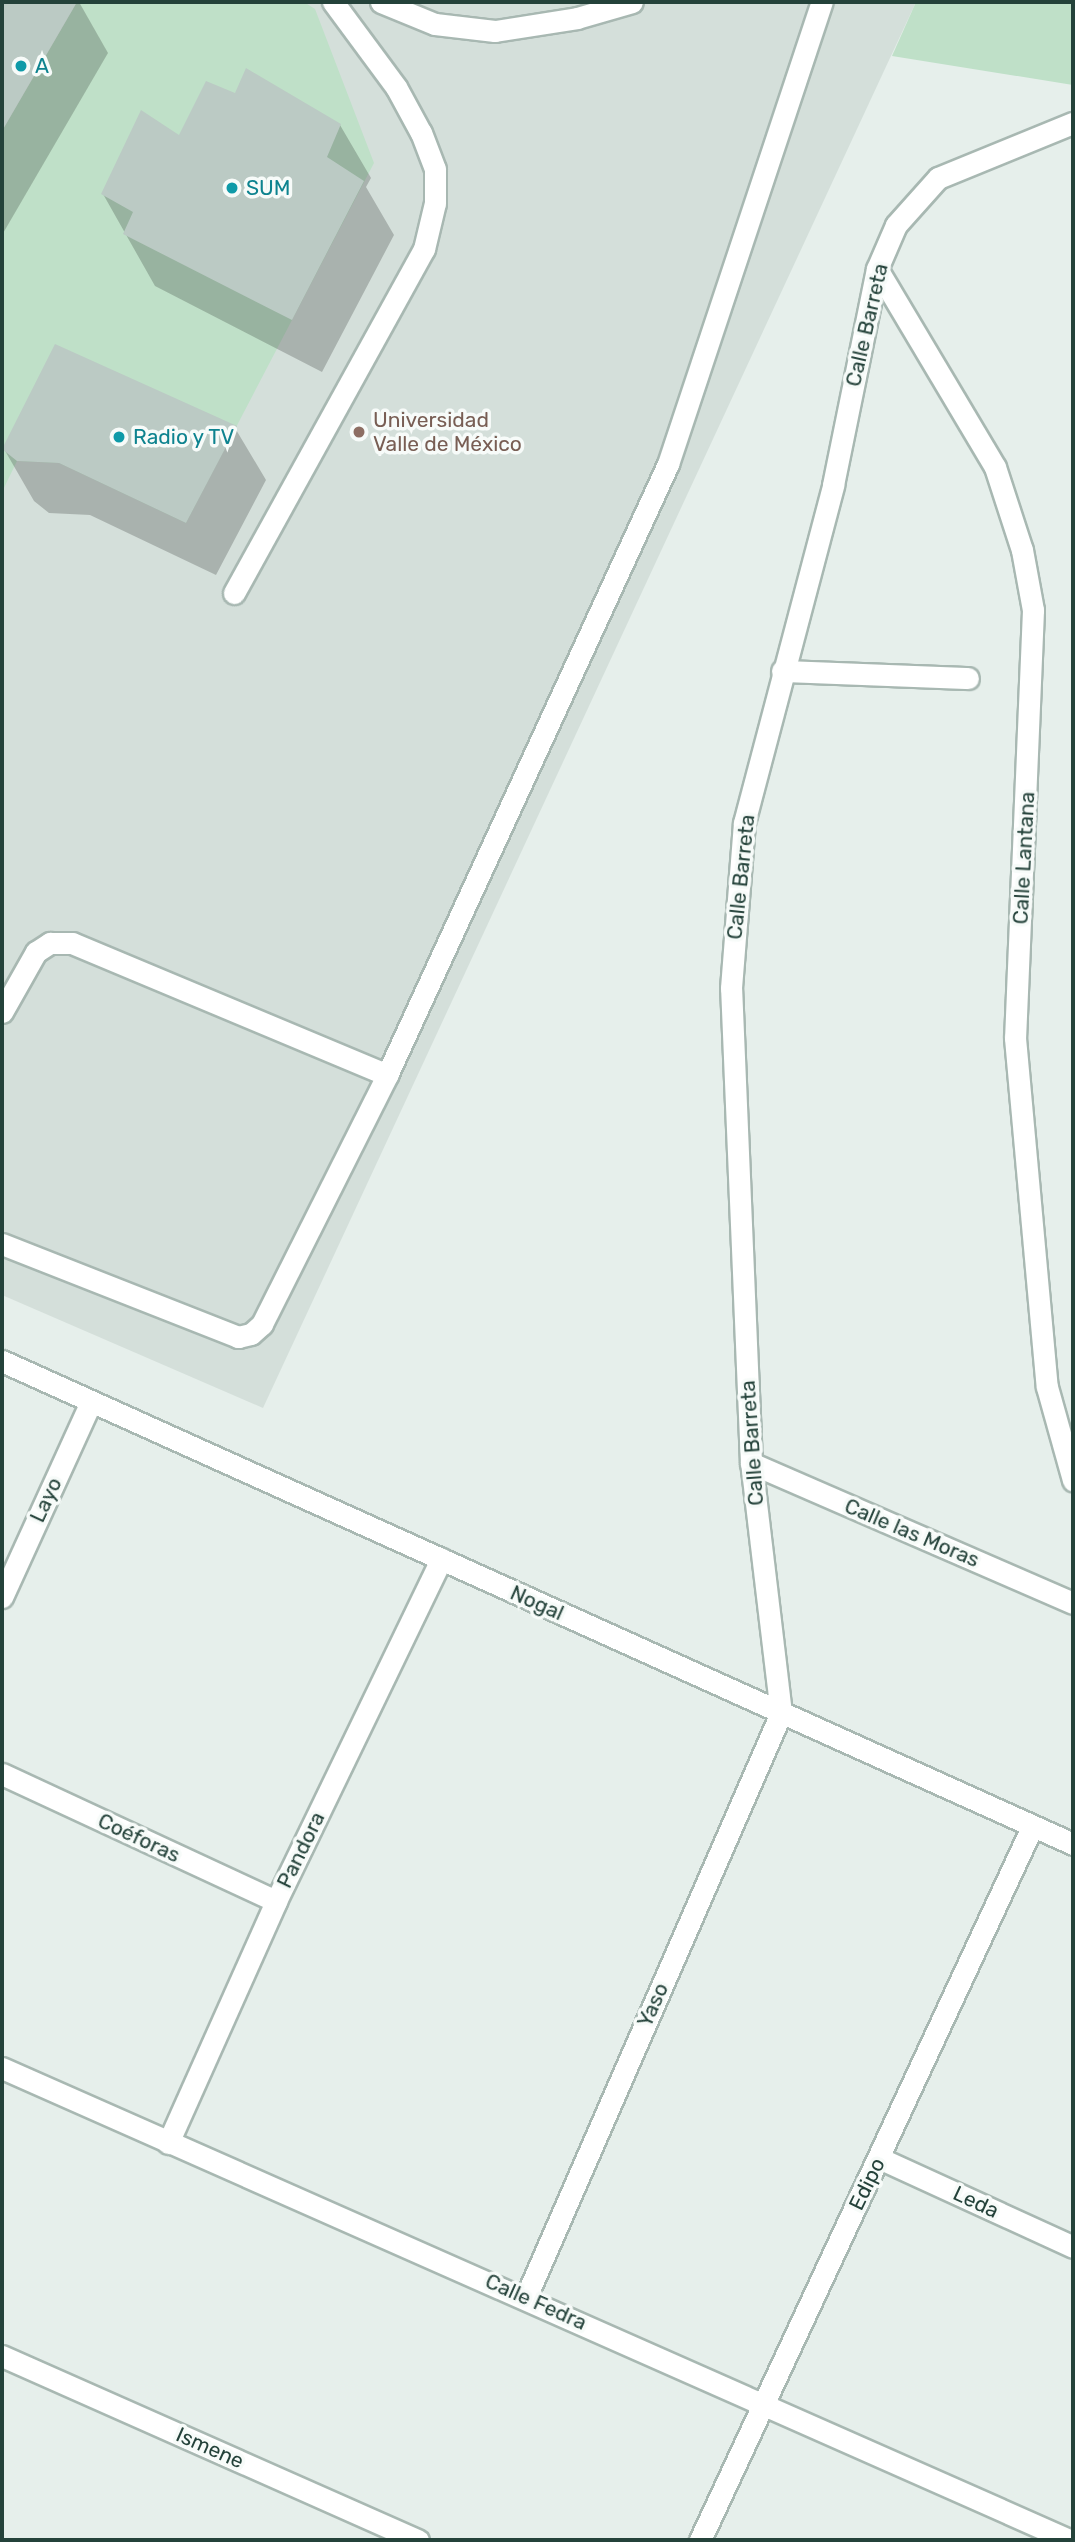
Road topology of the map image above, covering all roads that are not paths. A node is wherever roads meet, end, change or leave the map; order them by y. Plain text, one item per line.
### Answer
1 (333, 2) edge
2 (381, 2) edge
3 (632, 2) edge
4 (820, 4) edge
5 (1073, 123) edge
6 (877, 269) junction
7 (234, 593) dead end
8 (782, 671) junction
9 (968, 678) dead end
10 (2, 1013) edge
11 (387, 1074) junction
12 (2, 1244) edge
13 (2, 1361) edge
14 (90, 1404) junction
15 (751, 1463) junction
16 (1073, 1480) edge
17 (441, 1559) junction
18 (2, 1597) edge
19 (1073, 1603) edge
20 (781, 1713) junction
21 (2, 1774) edge
22 (1032, 1827) junction
23 (1073, 1844) edge
24 (276, 1901) junction
25 (2, 2068) edge
26 (168, 2143) junction
27 (879, 2158) junction
28 (1073, 2247) edge
29 (526, 2298) junction
30 (2, 2356) edge
31 (762, 2402) junction
32 (418, 2540) edge
33 (700, 2540) edge
34 (1069, 2540) edge

1 - 7 street
2 - 3 street
4 - 11 street
5 - 6 street, Calle Barreta
6 - 8 street, Calle Barreta
6 - 16 street, Calle Lantana
8 - 9 street
8 - 15 street, Calle Barreta
10 - 11 street
11 - 12 street
13 - 14 street, Nogal
14 - 17 street, Nogal
14 - 18 street, Layo
15 - 19 street, Calle las Moras
15 - 20 street, Calle Barreta
17 - 20 street, Nogal
17 - 24 street, Pandora
20 - 22 street, Nogal
20 - 29 street, Yaso
21 - 24 street, Coéforas
22 - 23 street, Nogal
22 - 27 street, Edipo
24 - 26 street, Pandora
25 - 26 street, Calle Fedra
26 - 29 street, Calle Fedra
27 - 28 street, Leda
27 - 31 street, Edipo
29 - 31 street, Calle Fedra
30 - 32 street, Ismene
31 - 33 street, Edipo
31 - 34 street, Calle Fedra

